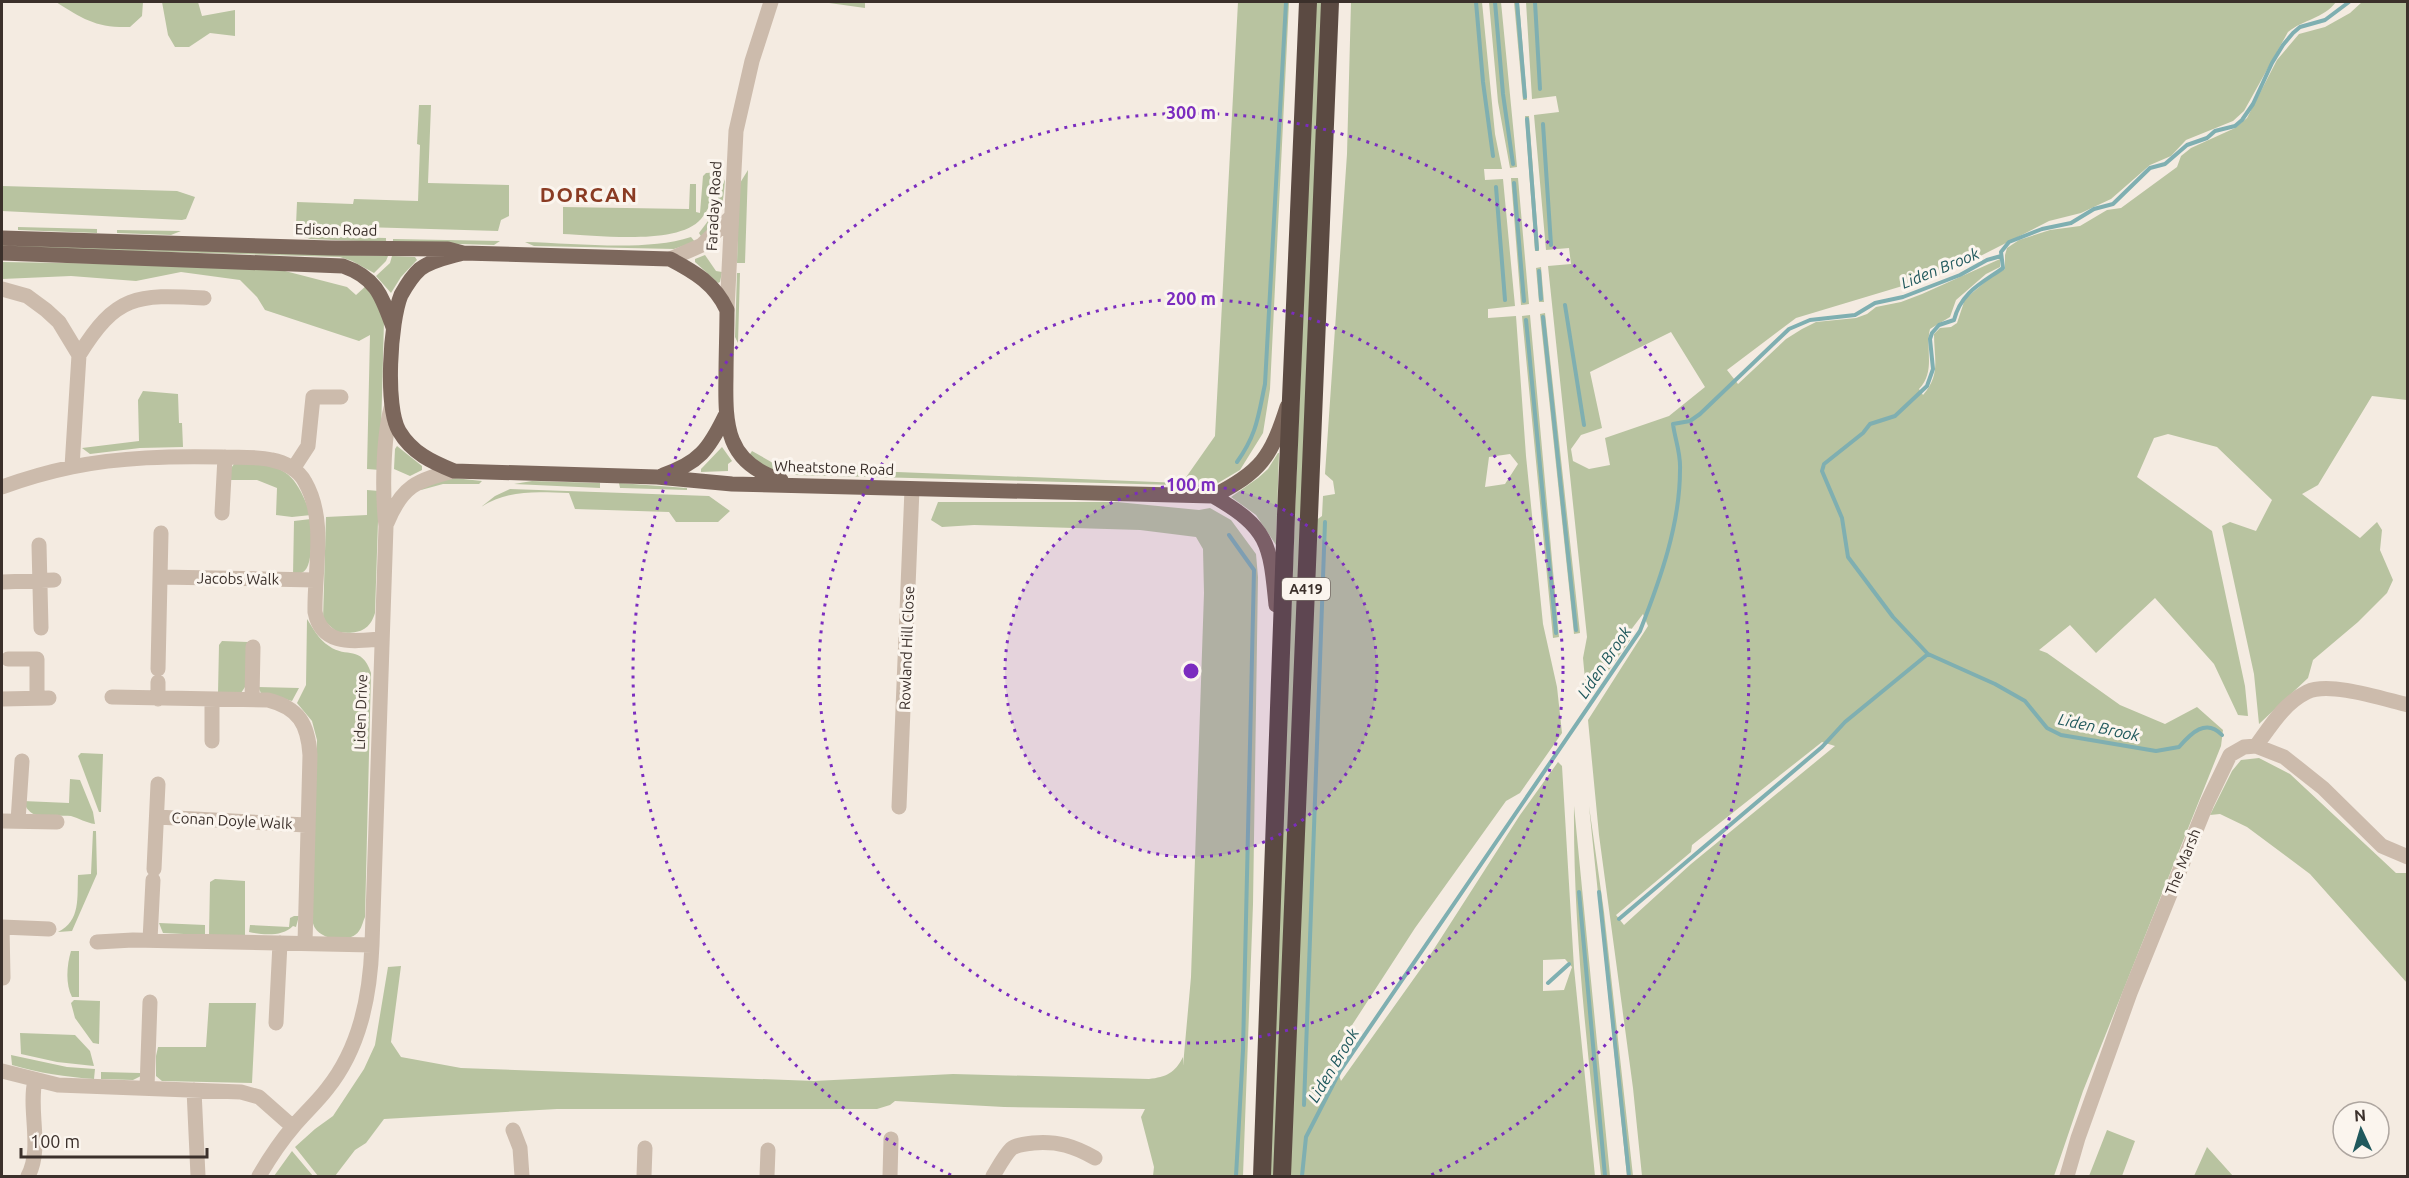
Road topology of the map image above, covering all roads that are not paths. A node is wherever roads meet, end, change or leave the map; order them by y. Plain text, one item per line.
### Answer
1 (771, 2) edge
2 (1308, 2) edge
3 (1330, 2) edge
4 (731, 217) junction
5 (2, 238) edge
6 (2, 253) edge
7 (463, 253) junction
8 (670, 259) junction
9 (2, 289) edge
10 (204, 298) dead end
11 (727, 310) junction
12 (393, 327) junction
13 (80, 355) junction
14 (1293, 390) junction
15 (341, 397) dead end
16 (391, 408) junction
17 (725, 416) junction
18 (225, 457) junction
19 (72, 467) junction
20 (293, 469) junction
21 (454, 471) junction
22 (657, 477) junction
23 (797, 485) junction
24 (2, 487) edge
25 (912, 489) junction
26 (1214, 495) junction
27 (222, 513) dead end
28 (386, 526) junction
29 (161, 533) dead end
30 (39, 545) dead end
31 (161, 577) junction
32 (47, 580) junction
33 (315, 580) junction
34 (2, 582) edge
35 (41, 628) dead end
36 (381, 639) junction
37 (253, 647) dead end
38 (1282, 657) junction
39 (8, 659) dead end
40 (112, 697) dead end
41 (2, 699) edge
42 (158, 699) junction
43 (252, 699) junction
44 (212, 700) junction
45 (2408, 705) edge
46 (212, 741) dead end
47 (2256, 746) junction
48 (22, 761) dead end
49 (158, 784) dead end
50 (899, 807) dead end
51 (157, 817) junction
52 (2, 821) edge
53 (18, 821) junction
54 (57, 822) dead end
55 (306, 825) junction
56 (2408, 857) edge
57 (2, 927) edge
58 (49, 929) dead end
59 (150, 940) junction
60 (97, 942) dead end
61 (280, 943) junction
62 (305, 943) junction
63 (372, 945) junction
64 (3, 978) dead end
65 (150, 1002) dead end
66 (276, 1023) dead end
67 (2, 1071) edge
68 (35, 1080) junction
69 (147, 1088) junction
70 (194, 1090) junction
71 (293, 1127) junction
72 (513, 1130) dead end
73 (891, 1139) dead end
74 (645, 1148) dead end
75 (768, 1150) dead end
76 (1095, 1158) dead end
77 (649, 1174) edge
78 (33, 1175) edge
79 (198, 1176) edge
80 (258, 1176) edge
81 (522, 1176) edge
82 (766, 1176) edge
83 (890, 1176) edge
84 (993, 1176) edge
85 (1262, 1176) edge
86 (1282, 1176) edge
87 (2067, 1176) edge

1 - 4 street, Faraday Road
2 - 14 highway, A419
3 - 86 highway, A419
4 - 8 street, Edison Road
4 - 11 street, Faraday Road
5 - 7 main road, Edison Road
6 - 12 main road
7 - 8 main road, Edison Road
7 - 12 main road, Liden Drive
8 - 11 main road, Edison Road
9 - 13 street
10 - 13 street
11 - 17 main road, Faraday Road
12 - 16 main road, Liden Drive
13 - 19 street
14 - 26 main road
14 - 38 highway, A419
15 - 20 street
16 - 21 main road, Wheatstone Road
16 - 28 street, Liden Drive
17 - 22 main road, Faraday Road
17 - 23 main road, Faraday Road
18 - 19 street
18 - 20 street
18 - 27 street
19 - 24 street
20 - 33 street
21 - 22 main road, Wheatstone Road
21 - 28 street, Wheatstone Road
22 - 23 main road, Wheatstone Road
23 - 25 main road, Wheatstone Road
25 - 26 main road, Wheatstone Road
25 - 50 street, Rowland Hill Close
26 - 38 main road
28 - 36 street, Liden Drive
29 - 31 street
30 - 32 street
31 - 33 street, Jacobs Walk
31 - 42 street
32 - 34 street
32 - 35 street
33 - 36 street
36 - 63 street, Liden Drive
37 - 43 street
38 - 85 highway, A419
39 - 41 street
40 - 42 street, Conan Doyle Walk
42 - 44 street, Conan Doyle Walk
43 - 44 street, Conan Doyle Walk
43 - 55 street, Conan Doyle Walk
44 - 46 street
45 - 47 street
47 - 56 street
47 - 87 street, The Marsh
48 - 53 street
49 - 51 street, Conan Doyle Walk
51 - 55 street, Conan Doyle Walk
51 - 59 street, Conan Doyle Walk
52 - 53 street
53 - 54 street
55 - 62 street, Conan Doyle Walk
57 - 58 street
57 - 64 street
59 - 60 street
59 - 61 street
61 - 62 street
61 - 66 street
62 - 63 street
63 - 71 street, Liden Drive
65 - 69 street
67 - 68 street
68 - 69 street
68 - 78 street
69 - 70 street
70 - 71 street
70 - 79 street
71 - 80 street, Liden Drive
72 - 81 street
73 - 83 street
74 - 77 street
75 - 82 street
76 - 84 street

